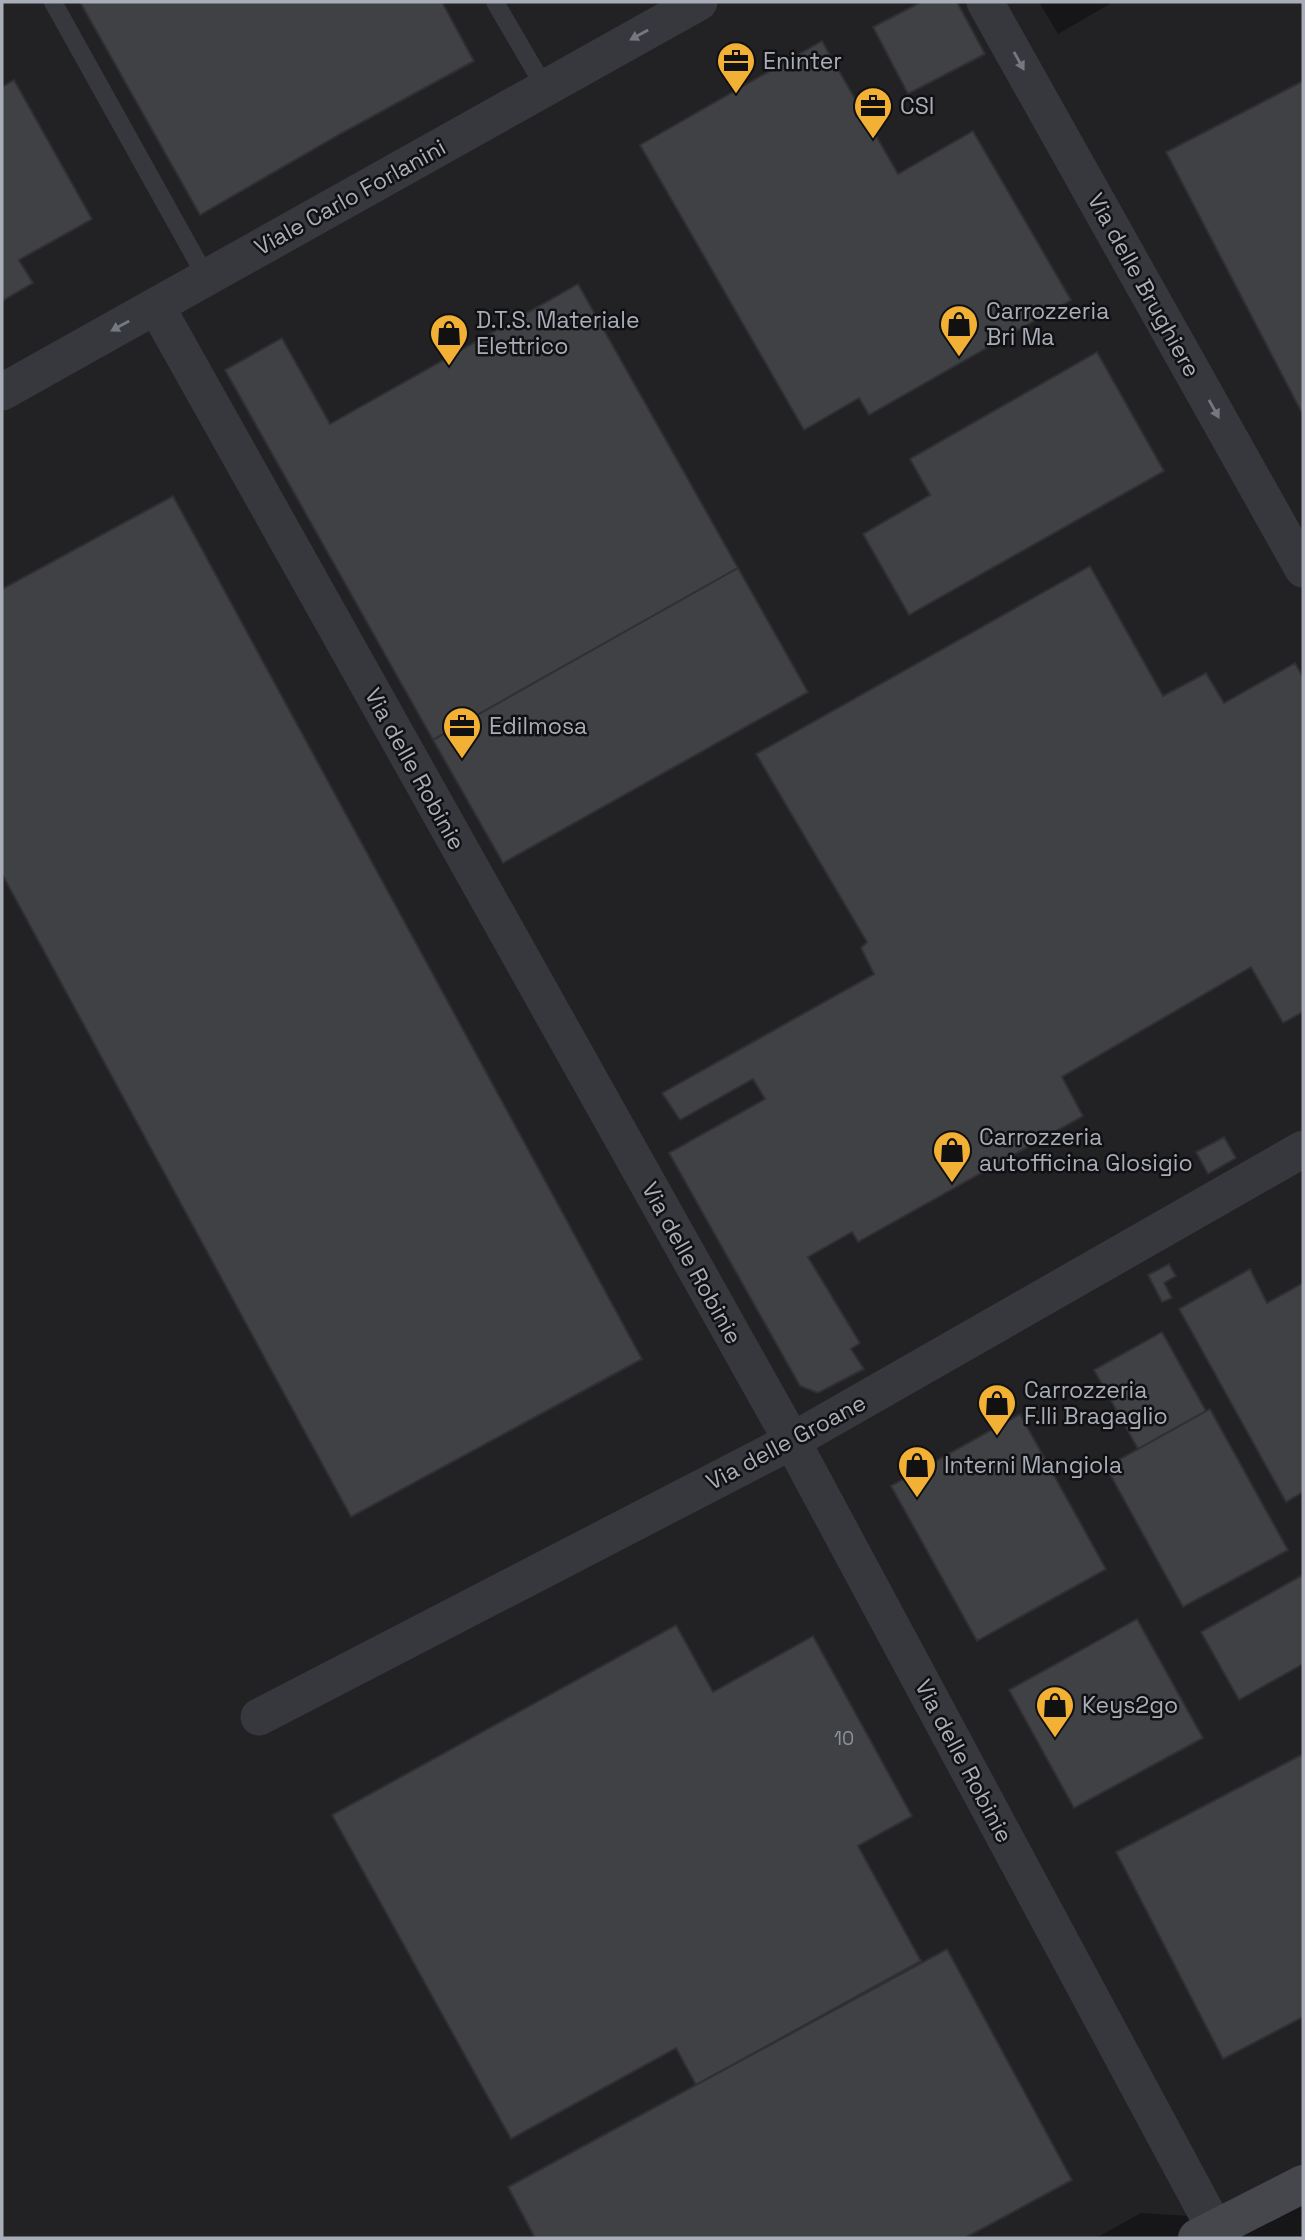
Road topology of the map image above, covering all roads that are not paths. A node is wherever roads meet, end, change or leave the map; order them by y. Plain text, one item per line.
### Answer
1 (53, 2) edge
2 (495, 2) edge
3 (699, 2) edge
4 (985, 2) edge
5 (545, 89) junction
6 (206, 277) junction
7 (156, 306) junction
8 (2, 392) edge
9 (1303, 569) edge
10 (1303, 1149) edge
11 (792, 1441) junction
12 (259, 1717) dead end
13 (1303, 2184) edge
14 (1206, 2233) edge

1 - 6 lane
2 - 5 lane
3 -> 5 street, Viale Carlo Forlanini
4 -> 9 street, Via delle Brughiere
5 - 6 street, Viale Carlo Forlanini
6 - 7 street, Viale Carlo Forlanini
7 -> 8 street, Viale Carlo Forlanini
7 - 11 street, Via delle Robinie
10 - 11 street, Via delle Groane
11 - 12 street, Via delle Groane
11 - 14 street, Via delle Robinie
13 - 14 street

